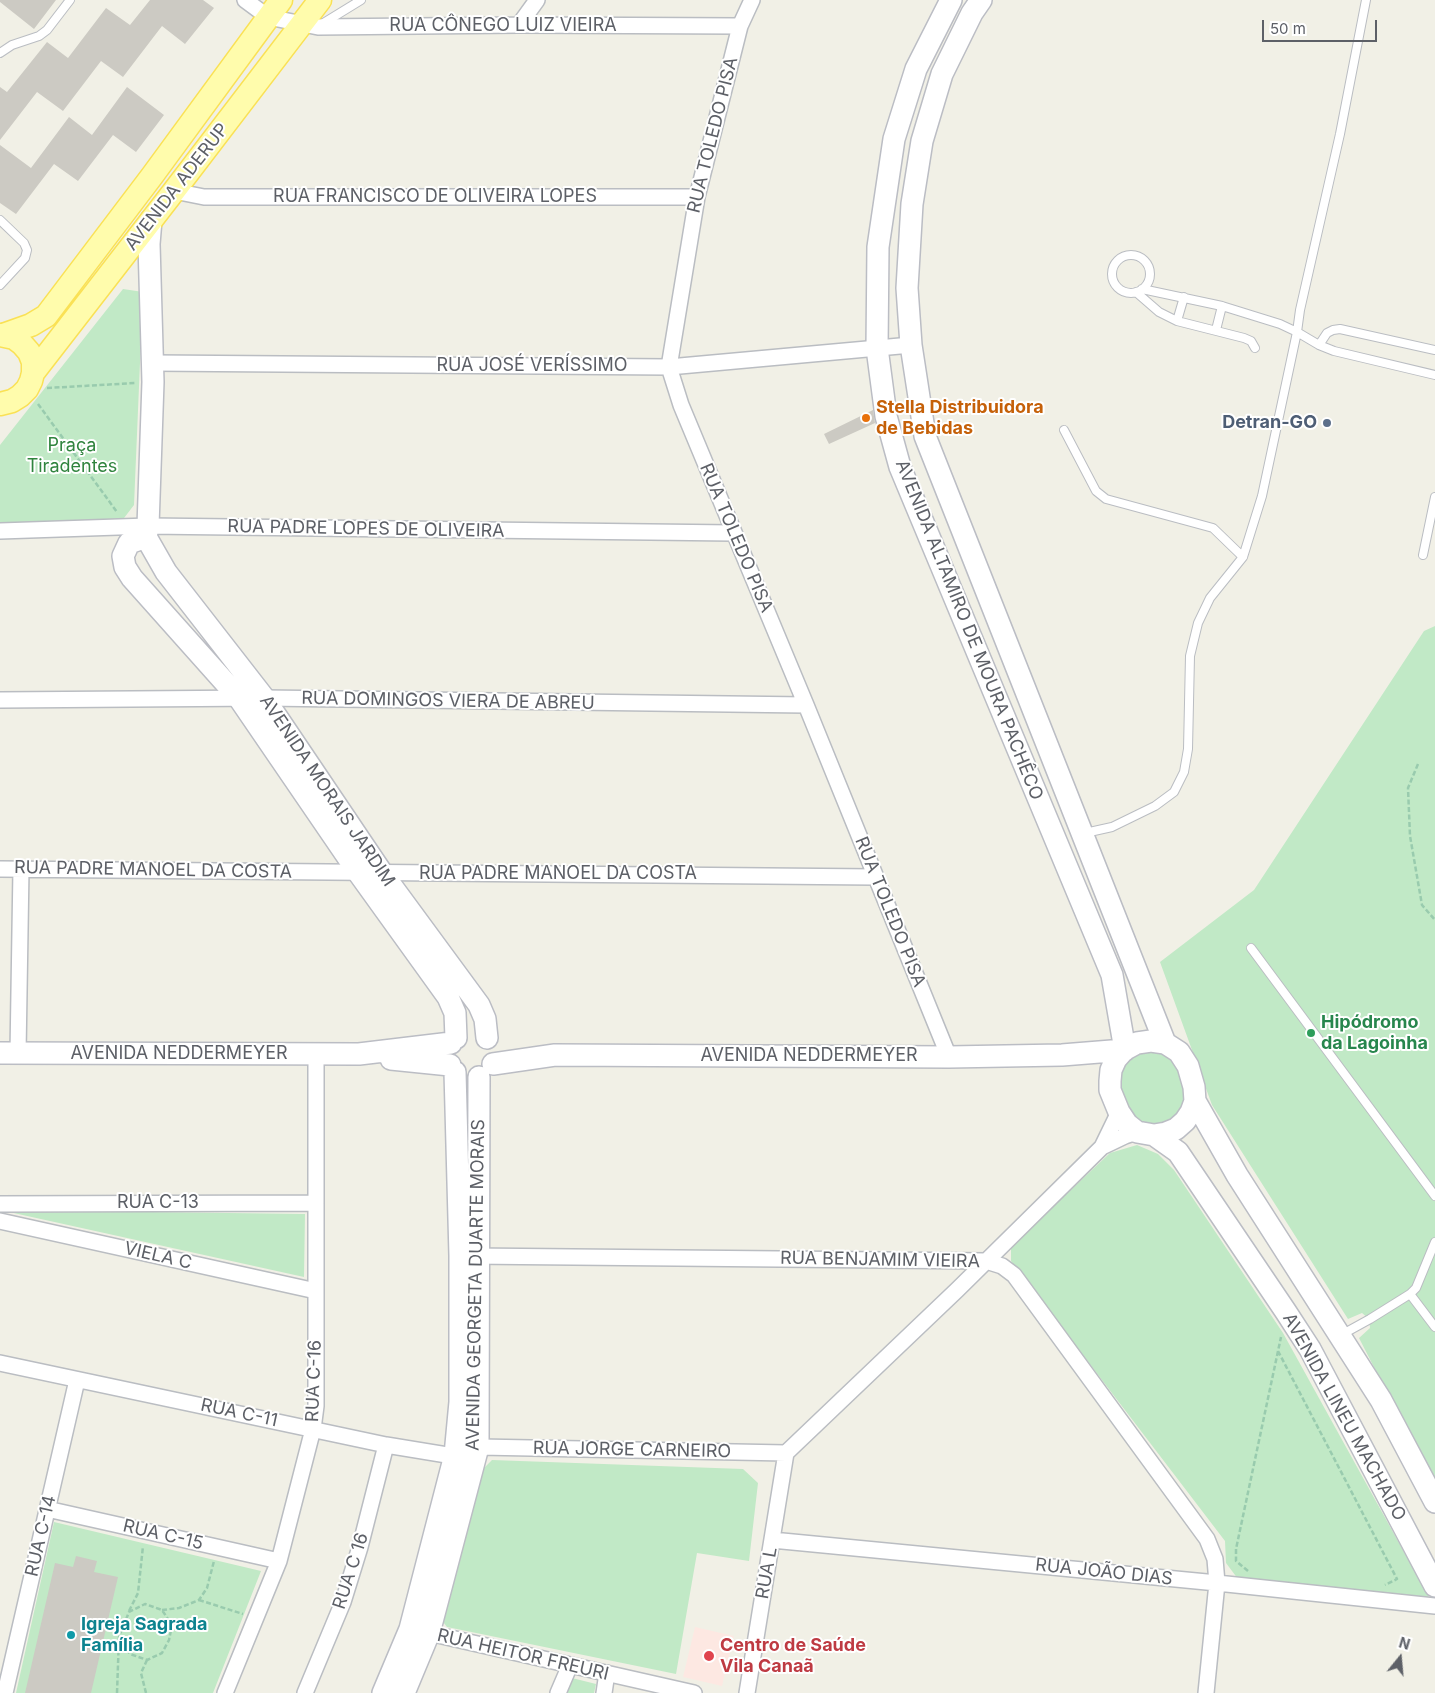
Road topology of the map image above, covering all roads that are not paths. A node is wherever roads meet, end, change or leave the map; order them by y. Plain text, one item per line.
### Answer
1 (70, 0) edge
2 (245, 0) edge
3 (320, 0) edge
4 (361, 0) edge
5 (538, 0) edge
6 (752, 0) edge
7 (951, 0) edge
8 (981, 0) edge
9 (1366, 0) edge
10 (275, 8) edge
11 (519, 25) junction
12 (309, 26) junction
13 (740, 26) junction
14 (0, 52) edge
15 (174, 191) junction
16 (697, 197) junction
17 (0, 220) edge
18 (151, 220) junction
19 (0, 285) edge
20 (1139, 291) junction
21 (1184, 297) junction
22 (1222, 306) junction
23 (1177, 321) junction
24 (1216, 330) junction
25 (1298, 332) junction
26 (2, 335) edge
27 (911, 345) junction
28 (1319, 346) junction
29 (877, 348) junction
30 (1255, 348) dead end
31 (1435, 350) edge
32 (669, 367) junction
33 (153, 372) junction
34 (1435, 375) edge
35 (14, 397) edge
36 (1064, 430) dead end
37 (1435, 497) edge
38 (0, 531) edge
39 (733, 532) junction
40 (144, 534) junction
41 (1424, 555) dead end
42 (1244, 557) junction
43 (239, 698) junction
44 (264, 698) junction
45 (0, 700) edge
46 (806, 705) junction
47 (1082, 833) junction
48 (0, 868) edge
49 (21, 869) junction
50 (358, 872) junction
51 (382, 873) junction
52 (875, 876) junction
53 (1252, 948) dead end
54 (454, 1041) junction
55 (1165, 1043) junction
56 (1124, 1050) junction
57 (9, 1053) edge
58 (316, 1054) junction
59 (359, 1054) junction
60 (1062, 1055) junction
61 (488, 1056) junction
62 (949, 1057) junction
63 (453, 1069) junction
64 (1110, 1081) junction
65 (1194, 1101) junction
66 (1119, 1112) junction
67 (1146, 1134) junction
68 (1102, 1147) junction
69 (1435, 1196) edge
70 (316, 1203) junction
71 (0, 1204) edge
72 (0, 1221) edge
73 (1435, 1242) edge
74 (470, 1256) junction
75 (986, 1261) junction
76 (316, 1292) junction
77 (1410, 1294) junction
78 (1435, 1327) edge
79 (1341, 1335) junction
80 (469, 1346) junction
81 (1310, 1349) junction
82 (0, 1363) edge
83 (77, 1380) junction
84 (313, 1429) junction
85 (386, 1445) junction
86 (478, 1447) junction
87 (786, 1453) junction
88 (455, 1455) junction
89 (1435, 1502) edge
90 (47, 1509) junction
91 (772, 1540) junction
92 (279, 1561) junction
93 (1217, 1583) junction
94 (1435, 1586) edge
95 (1435, 1606) edge
96 (420, 1631) junction
97 (570, 1665) junction
98 (607, 1673) junction
99 (5, 1693) edge
100 (225, 1693) edge
101 (305, 1693) edge
102 (383, 1693) edge
103 (404, 1693) edge
104 (558, 1693) edge
105 (604, 1693) edge
106 (694, 1693) edge
107 (747, 1693) edge
108 (1206, 1693) edge

1 - 14 lane
2 - 10 street
3 - 12 main road, AVENIDA ADERUP
4 - 12 lane
5 - 11 street
6 - 13 street, RUA TOLEDO PISA
7 - 29 main road, AVENIDA ALTAMIRO DE MOURA PACHÊCO
8 - 27 main road, AVENIDA ALTAMIRO DE MOURA PACHÊCO
9 - 25 lane
10 - 12 street, RUA CÔNEGO LUIZ VIEIRA
10 - 26 main road, AVENIDA ADERUP
11 - 12 street, RUA CÔNEGO LUIZ VIEIRA
11 - 13 street, RUA CÔNEGO LUIZ VIEIRA
12 - 15 main road, AVENIDA ADERUP
13 - 16 street, RUA TOLEDO PISA
15 - 16 street, RUA FRANCISCO DE OLIVEIRA LOPES
15 - 18 main road, AVENIDA ADERUP
16 - 32 street, RUA TOLEDO PISA
17 - 19 lane
18 - 33 main road
18 - 35 main road, AVENIDA ADERUP
20 - 20 lane
20 - 21 lane
20 - 23 lane
21 - 22 lane
21 - 23 lane
22 - 24 lane
22 - 25 lane
23 - 24 lane
24 - 30 lane
25 - 28 lane
25 - 42 lane
26 - 35 main road, AVENIDA ADERUP
27 - 29 street, RUA JOSÉ VERÍSSIMO
27 - 47 main road, AVENIDA ALTAMIRO DE MOURA PACHÊCO
28 - 31 lane
28 - 34 lane
29 - 32 street, RUA JOSÉ VERÍSSIMO
29 - 56 main road, AVENIDA ALTAMIRO DE MOURA PACHÊCO
32 - 33 street, RUA JOSÉ VERÍSSIMO
32 - 39 street, RUA TOLEDO PISA
33 - 40 main road
36 - 42 lane
37 - 41 lane
38 - 40 street, RUA PADRE LOPES DE OLIVEIRA
39 - 40 street, RUA PADRE LOPES DE OLIVEIRA
39 - 46 street, RUA TOLEDO PISA
40 - 43 main road, AVENIDA MORAIS JARDIM
40 - 44 main road, AVENIDA MORAIS JARDIM
42 - 47 lane
43 - 44 street, RUA DOMINGOS VIERA DE ABREU
43 - 45 street, RUA DOMINGOS VIERA DE ABREU
43 - 50 main road, AVENIDA MORAIS JARDIM
44 - 46 street, RUA DOMINGOS VIERA DE ABREU
44 - 51 main road, AVENIDA MORAIS JARDIM
46 - 52 street, RUA TOLEDO PISA
47 - 55 main road, AVENIDA ALTAMIRO DE MOURA PACHÊCO
48 - 49 street, RUA PADRE MANOEL DA COSTA
49 - 50 street, RUA PADRE MANOEL DA COSTA
49 - 57 street
50 - 51 street, RUA PADRE MANOEL DA COSTA
50 - 54 main road, AVENIDA MORAIS JARDIM
51 - 52 street, RUA PADRE MANOEL DA COSTA
51 - 61 main road, AVENIDA MORAIS JARDIM
52 - 62 street, RUA TOLEDO PISA
53 - 69 lane
54 - 59 main road, AVENIDA NEDDERMEYER
54 - 61 main road
54 - 63 main road
55 - 56 main road
55 - 65 main road
56 - 60 main road, AVENIDA NEDDERMEYER
56 - 64 main road
57 - 58 main road, AVENIDA NEDDERMEYER
58 - 59 main road, AVENIDA NEDDERMEYER
58 - 70 street, RUA C-16
59 - 63 main road, AVENIDA NEDDERMEYER
60 - 62 main road, AVENIDA NEDDERMEYER
60 - 64 main road, AVENIDA NEDDERMEYER
61 - 62 main road, AVENIDA NEDDERMEYER
61 - 63 main road
61 - 74 main road, AVENIDA GEORGETA DUARTE MORAIS
63 - 74 main road, AVENIDA GEORGETA DUARTE MORAIS
64 - 66 main road
65 - 67 main road
65 - 79 main road, AVENIDA LINEU MACHADO
66 - 67 main road
66 - 68 street
67 - 68 street
67 - 81 main road, AVENIDA LINEU MACHADO
68 - 75 street
70 - 71 street, RUA C-13
70 - 76 street, RUA C-16
72 - 76 street, VIELA C
73 - 77 lane
74 - 75 street, RUA BENJAMIM VIEIRA
74 - 80 main road, AVENIDA GEORGETA DUARTE MORAIS
75 - 87 street
75 - 93 street, RUA BENJAMIM VIEIRA
76 - 84 street, RUA C-16
77 - 78 lane
77 - 79 lane
79 - 81 main road
79 - 89 main road, AVENIDA LINEU MACHADO
80 - 86 main road, AVENIDA GEORGETA DUARTE MORAIS
80 - 88 main road, AVENIDA GEORGETA DUARTE MORAIS
81 - 94 main road, AVENIDA LINEU MACHADO
82 - 83 street, RUA C-11
83 - 84 street, RUA C-11
83 - 90 street, RUA C-14
84 - 85 street, RUA C-11
84 - 92 street, RUA C-16
85 - 88 street, RUA C-11
85 - 101 street, RUA C 16
86 - 87 street, RUA JORGE CARNEIRO
86 - 88 street, RUA C-11
86 - 96 main road, AVENIDA GEORGETA DUARTE MORAIS
87 - 91 street, RUA L
88 - 96 main road, AVENIDA GEORGETA DUARTE MORAIS
90 - 92 street, RUA C-15
90 - 99 street, RUA C-14
91 - 93 street, RUA JOÃO DIAS
91 - 107 street, RUA L
92 - 100 street, RUA C-16
93 - 95 street, RUA JOÃO DIAS
93 - 108 street, RUA BENJAMIM VIEIRA
96 - 97 street, RUA HEITOR FREURI
96 - 102 main road, AVENIDA GEORGETA DUARTE MORAIS
96 - 103 main road, AVENIDA GEORGETA DUARTE MORAIS
97 - 98 street, RUA HEITOR FREURI
97 - 104 street
98 - 105 street
98 - 106 street, RUA HEITOR FREURI

